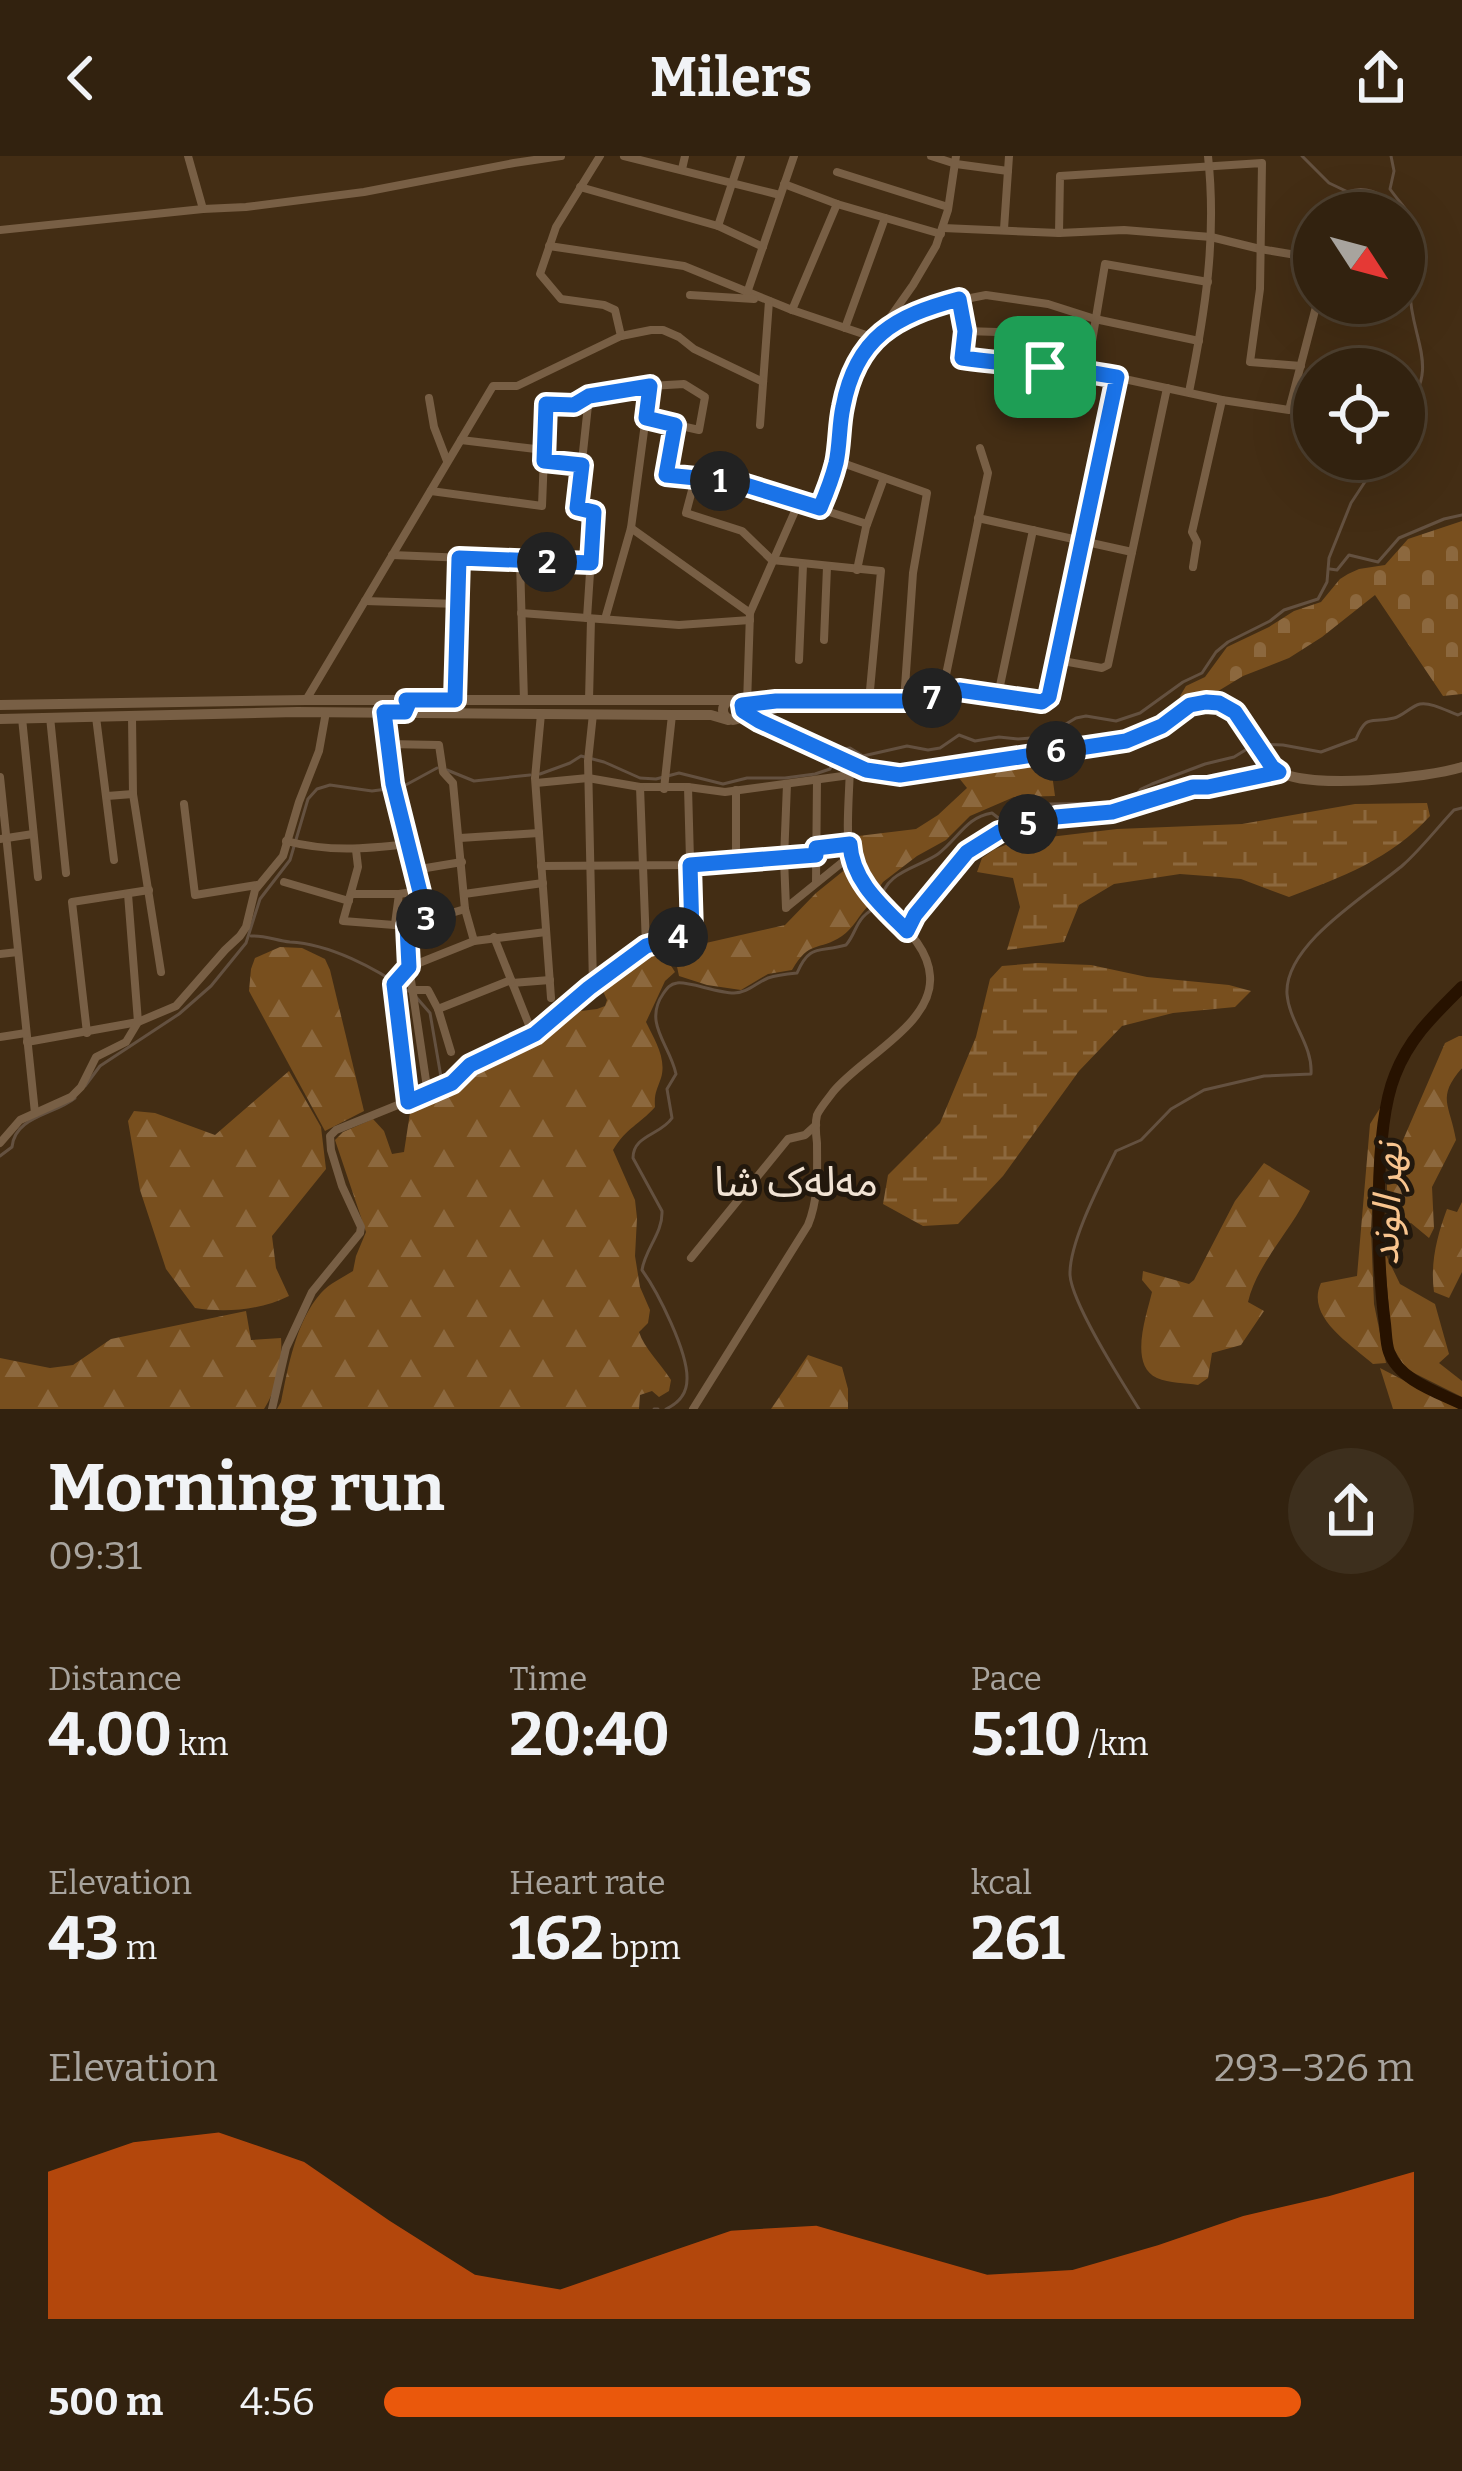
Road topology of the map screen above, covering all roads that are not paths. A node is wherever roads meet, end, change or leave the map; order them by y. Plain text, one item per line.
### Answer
1 (188, 156) edge
2 (561, 156) edge
3 (600, 156) edge
4 (624, 156) edge
5 (685, 156) edge
6 (740, 156) edge
7 (794, 156) edge
8 (931, 156) edge
9 (1009, 156) edge
10 (956, 160) edge
11 (1209, 161) edge
12 (682, 169) junction
13 (1008, 171) junction
14 (837, 172) dead end
15 (733, 182) junction
16 (784, 184) junction
17 (580, 187) junction
18 (781, 195) junction
19 (837, 204) junction
20 (948, 207) junction
21 (203, 209) junction
22 (885, 218) junction
23 (718, 226) junction
24 (1004, 229) junction
25 (0, 230) edge
26 (942, 231) junction
27 (1059, 233) junction
28 (1211, 237) junction
29 (549, 246) junction
30 (763, 247) junction
31 (1260, 249) junction
32 (1293, 254) edge
33 (1208, 282) junction
34 (747, 292) junction
35 (690, 295) dead end
36 (959, 299) junction
37 (769, 301) junction
38 (792, 310) junction
39 (1095, 319) junction
40 (845, 328) junction
41 (965, 331) junction
42 (877, 335) junction
43 (622, 336) junction
44 (1199, 341) junction
45 (1046, 342) dead end
46 (1293, 365) edge
47 (1087, 371) junction
48 (1117, 377) junction
49 (764, 382) junction
50 (650, 386) junction
51 (1167, 388) junction
52 (1189, 392) junction
53 (1293, 396) edge
54 (429, 398) dead end
55 (1222, 400) junction
56 (589, 401) junction
57 (1291, 403) joint
58 (646, 418) junction
59 (675, 425) junction
60 (760, 425) dead end
61 (461, 440) junction
62 (980, 448) dead end
63 (544, 456) junction
64 (837, 461) junction
65 (447, 463) junction
66 (582, 465) junction
67 (694, 478) junction
68 (884, 478) junction
69 (431, 491) junction
70 (799, 502) junction
71 (820, 508) junction
72 (978, 518) junction
73 (867, 524) junction
74 (631, 528) junction
75 (1033, 530) junction
76 (1082, 541) junction
77 (1132, 552) junction
78 (392, 555) junction
79 (459, 558) junction
80 (772, 560) junction
81 (520, 561) junction
82 (591, 563) junction
83 (803, 565) junction
84 (827, 567) junction
85 (1193, 567) dead end
86 (857, 570) junction
87 (365, 601) junction
88 (458, 604) junction
89 (521, 614) junction
90 (750, 616) junction
91 (589, 618) junction
92 (605, 619) junction
93 (824, 640) dead end
94 (799, 660) dead end
95 (1057, 660) junction
96 (941, 695) junction
97 (998, 695) junction
98 (306, 700) junction
99 (455, 700) junction
100 (524, 700) junction
101 (869, 701) junction
102 (904, 701) junction
103 (0, 705) edge
104 (405, 706) junction
105 (421, 706) junction
106 (591, 708) junction
107 (738, 710) junction
108 (128, 711) junction
109 (102, 712) junction
110 (326, 712) junction
111 (384, 712) junction
112 (541, 714) junction
113 (673, 715) junction
114 (50, 717) junction
115 (22, 718) junction
116 (0, 719) edge
117 (387, 744) junction
118 (845, 763) junction
119 (1462, 767) edge
120 (1279, 772) junction
121 (0, 777) edge
122 (536, 777) junction
123 (588, 778) junction
124 (817, 780) junction
125 (787, 784) junction
126 (640, 787) junction
127 (688, 787) junction
128 (664, 789) junction
129 (736, 790) junction
130 (133, 794) junction
131 (107, 796) junction
132 (184, 804) dead end
133 (539, 833) junction
134 (33, 834) junction
135 (460, 838) junction
136 (3, 839) edge
137 (291, 842) junction
138 (408, 844) junction
139 (850, 844) junction
140 (356, 850) junction
141 (816, 851) junction
142 (850, 856) junction
143 (784, 859) junction
144 (114, 860) dead end
145 (462, 862) junction
146 (736, 862) junction
147 (642, 865) junction
148 (690, 865) junction
149 (541, 866) junction
150 (590, 866) junction
151 (414, 870) junction
152 (66, 873) dead end
153 (38, 877) dead end
154 (284, 882) dead end
155 (816, 882) junction
156 (543, 883) junction
157 (259, 885) junction
158 (149, 890) junction
159 (419, 891) junction
160 (128, 894) junction
161 (399, 894) junction
162 (464, 894) junction
163 (350, 898) junction
164 (465, 909) junction
165 (427, 920) junction
166 (395, 924) junction
167 (407, 926) junction
168 (907, 931) junction
169 (546, 932) junction
170 (494, 937) junction
171 (474, 941) junction
172 (646, 946) junction
173 (18, 952) junction
174 (0, 954) edge
175 (409, 967) junction
176 (161, 972) dead end
177 (550, 980) junction
178 (512, 981) junction
179 (593, 985) junction
180 (412, 991) junction
181 (551, 998) dead end
182 (438, 1009) junction
183 (138, 1022) junction
184 (87, 1033) junction
185 (533, 1035) junction
186 (0, 1037) edge
187 (27, 1037) junction
188 (451, 1052) dead end
189 (428, 1094) junction
190 (408, 1102) junction
191 (35, 1114) junction
192 (817, 1124) junction
193 (0, 1143) edge
194 (692, 1258) dead end
195 (272, 1409) edge
196 (693, 1409) edge

1 - 21 street
2 - 21 street
3 - 17 street
4 - 12 street
5 - 12 street
6 - 15 street
7 - 16 street
8 - 10 street
9 - 13 street
10 - 13 street
10 - 20 street
11 - 27 street
11 - 28 street
11 - 31 street
12 - 15 street
13 - 24 street
14 - 20 street
15 - 18 street
15 - 23 street
16 - 18 street
16 - 19 street
17 - 23 street
17 - 29 street
18 - 30 street
19 - 22 street
19 - 38 street
20 - 26 street
21 - 25 street
22 - 26 street
22 - 40 street
23 - 30 street
24 - 26 street
24 - 27 street
26 - 42 street
27 - 28 street
28 - 31 street
28 - 33 street
29 - 34 street
29 - 43 street
30 - 34 street
31 - 32 street
31 - 46 street
33 - 39 street
33 - 44 street
34 - 37 street
35 - 37 street
36 - 39 street
36 - 41 street
36 - 42 street
37 - 38 street
37 - 49 street
38 - 40 street
39 - 44 street
39 - 47 street
40 - 42 street
41 - 45 street
41 - 47 street
42 - 64 street
43 - 49 street
43 - 61 street
44 - 52 street
47 - 48 street
48 - 51 street
48 - 76 street
49 - 60 street
50 - 56 street
50 - 58 street
50 - 59 street
51 - 52 street
51 - 77 street
52 - 55 street
53 - 57 street
54 - 65 street
55 - 57 street
55 - 85 street
56 - 63 street
56 - 66 street
58 - 59 street
58 - 74 street
59 - 67 street
61 - 63 street
61 - 65 street
62 - 72 street
63 - 66 street
63 - 69 street
64 - 68 street
64 - 71 street
65 - 69 street
66 - 82 street
67 - 70 street
67 - 80 street
68 - 73 street
68 - 102 street
69 - 78 street
70 - 71 street
70 - 80 street
71 - 73 street
72 - 75 street
72 - 96 street
73 - 86 street
74 - 90 street
74 - 92 street
75 - 76 street
75 - 97 street
76 - 77 street
76 - 95 street
77 - 95 street
78 - 79 street
78 - 87 street
79 - 81 street
79 - 88 street
80 - 83 street
80 - 90 street
81 - 82 street
81 - 89 street
82 - 91 street
83 - 84 street
83 - 94 street
84 - 86 street
84 - 93 street
86 - 101 street
87 - 88 street
87 - 98 street
88 - 99 street
89 - 91 street
89 - 100 street
90 - 92 street
90 - 107 street
91 - 92 street
91 - 106 street
95 - 97 street
96 - 97 street
96 - 102 street
98 - 104 main road
98 - 108 main road
99 - 100 main road
99 - 105 main road
100 - 106 main road
101 - 102 street
101 - 107 street
103 - 109 main road
104 - 105 main road
104 - 111 main road
105 - 112 main road
106 - 107 main road
106 - 112 main road
106 - 113 main road
106 - 123 street
107 - 113 main road
107 - 118 main road
108 - 109 main road
108 - 110 main road
108 - 130 street
109 - 114 main road
109 - 131 street
110 - 111 main road
110 - 137 street
111 - 117 street
112 - 122 street
113 - 128 street
114 - 115 main road
114 - 152 street
115 - 116 main road
115 - 134 street
117 - 135 street
117 - 138 street
118 - 120 main road
118 - 124 street
118 - 139 street
119 - 120 main road
120 - 168 street
121 - 136 street
122 - 123 street
122 - 133 street
123 - 126 street
123 - 150 street
124 - 125 street
124 - 141 street
125 - 129 street
125 - 143 street
126 - 128 street
126 - 147 street
127 - 128 street
127 - 129 street
127 - 148 street
129 - 146 street
130 - 131 street
130 - 158 street
131 - 144 street
132 - 157 street
133 - 135 street
133 - 149 street
134 - 136 street
134 - 153 street
135 - 145 street
136 - 173 street
137 - 140 street
137 - 157 street
138 - 140 street
138 - 151 street
139 - 141 street
139 - 142 street
140 - 163 street
141 - 143 street
141 - 155 street
142 - 155 street
142 - 168 street
143 - 146 street
143 - 155 street
145 - 151 street
145 - 162 street
146 - 148 street
147 - 148 street
147 - 150 street
147 - 172 street
148 - 172 street
149 - 150 street
149 - 156 street
150 - 179 street
151 - 159 street
154 - 163 street
156 - 162 street
156 - 169 street
157 - 183 street
158 - 160 street
158 - 176 street
159 - 161 street
159 - 165 street
160 - 183 street
160 - 184 street
161 - 163 street
161 - 166 street
162 - 164 street
163 - 166 street
164 - 165 street
164 - 171 street
165 - 167 street
166 - 167 street
167 - 175 street
168 - 192 street
169 - 170 street
169 - 177 street
170 - 171 street
170 - 178 street
171 - 175 street
172 - 179 street
173 - 174 street
173 - 187 street
175 - 180 street
175 - 190 street
177 - 178 street
177 - 181 street
178 - 182 street
178 - 185 street
179 - 185 street
180 - 182 street
180 - 189 street
182 - 188 street
183 - 184 street
183 - 191 street
184 - 187 street
185 - 189 street
186 - 187 street
187 - 191 street
189 - 190 street
190 - 195 street
191 - 193 street
192 - 194 street
192 - 196 street

